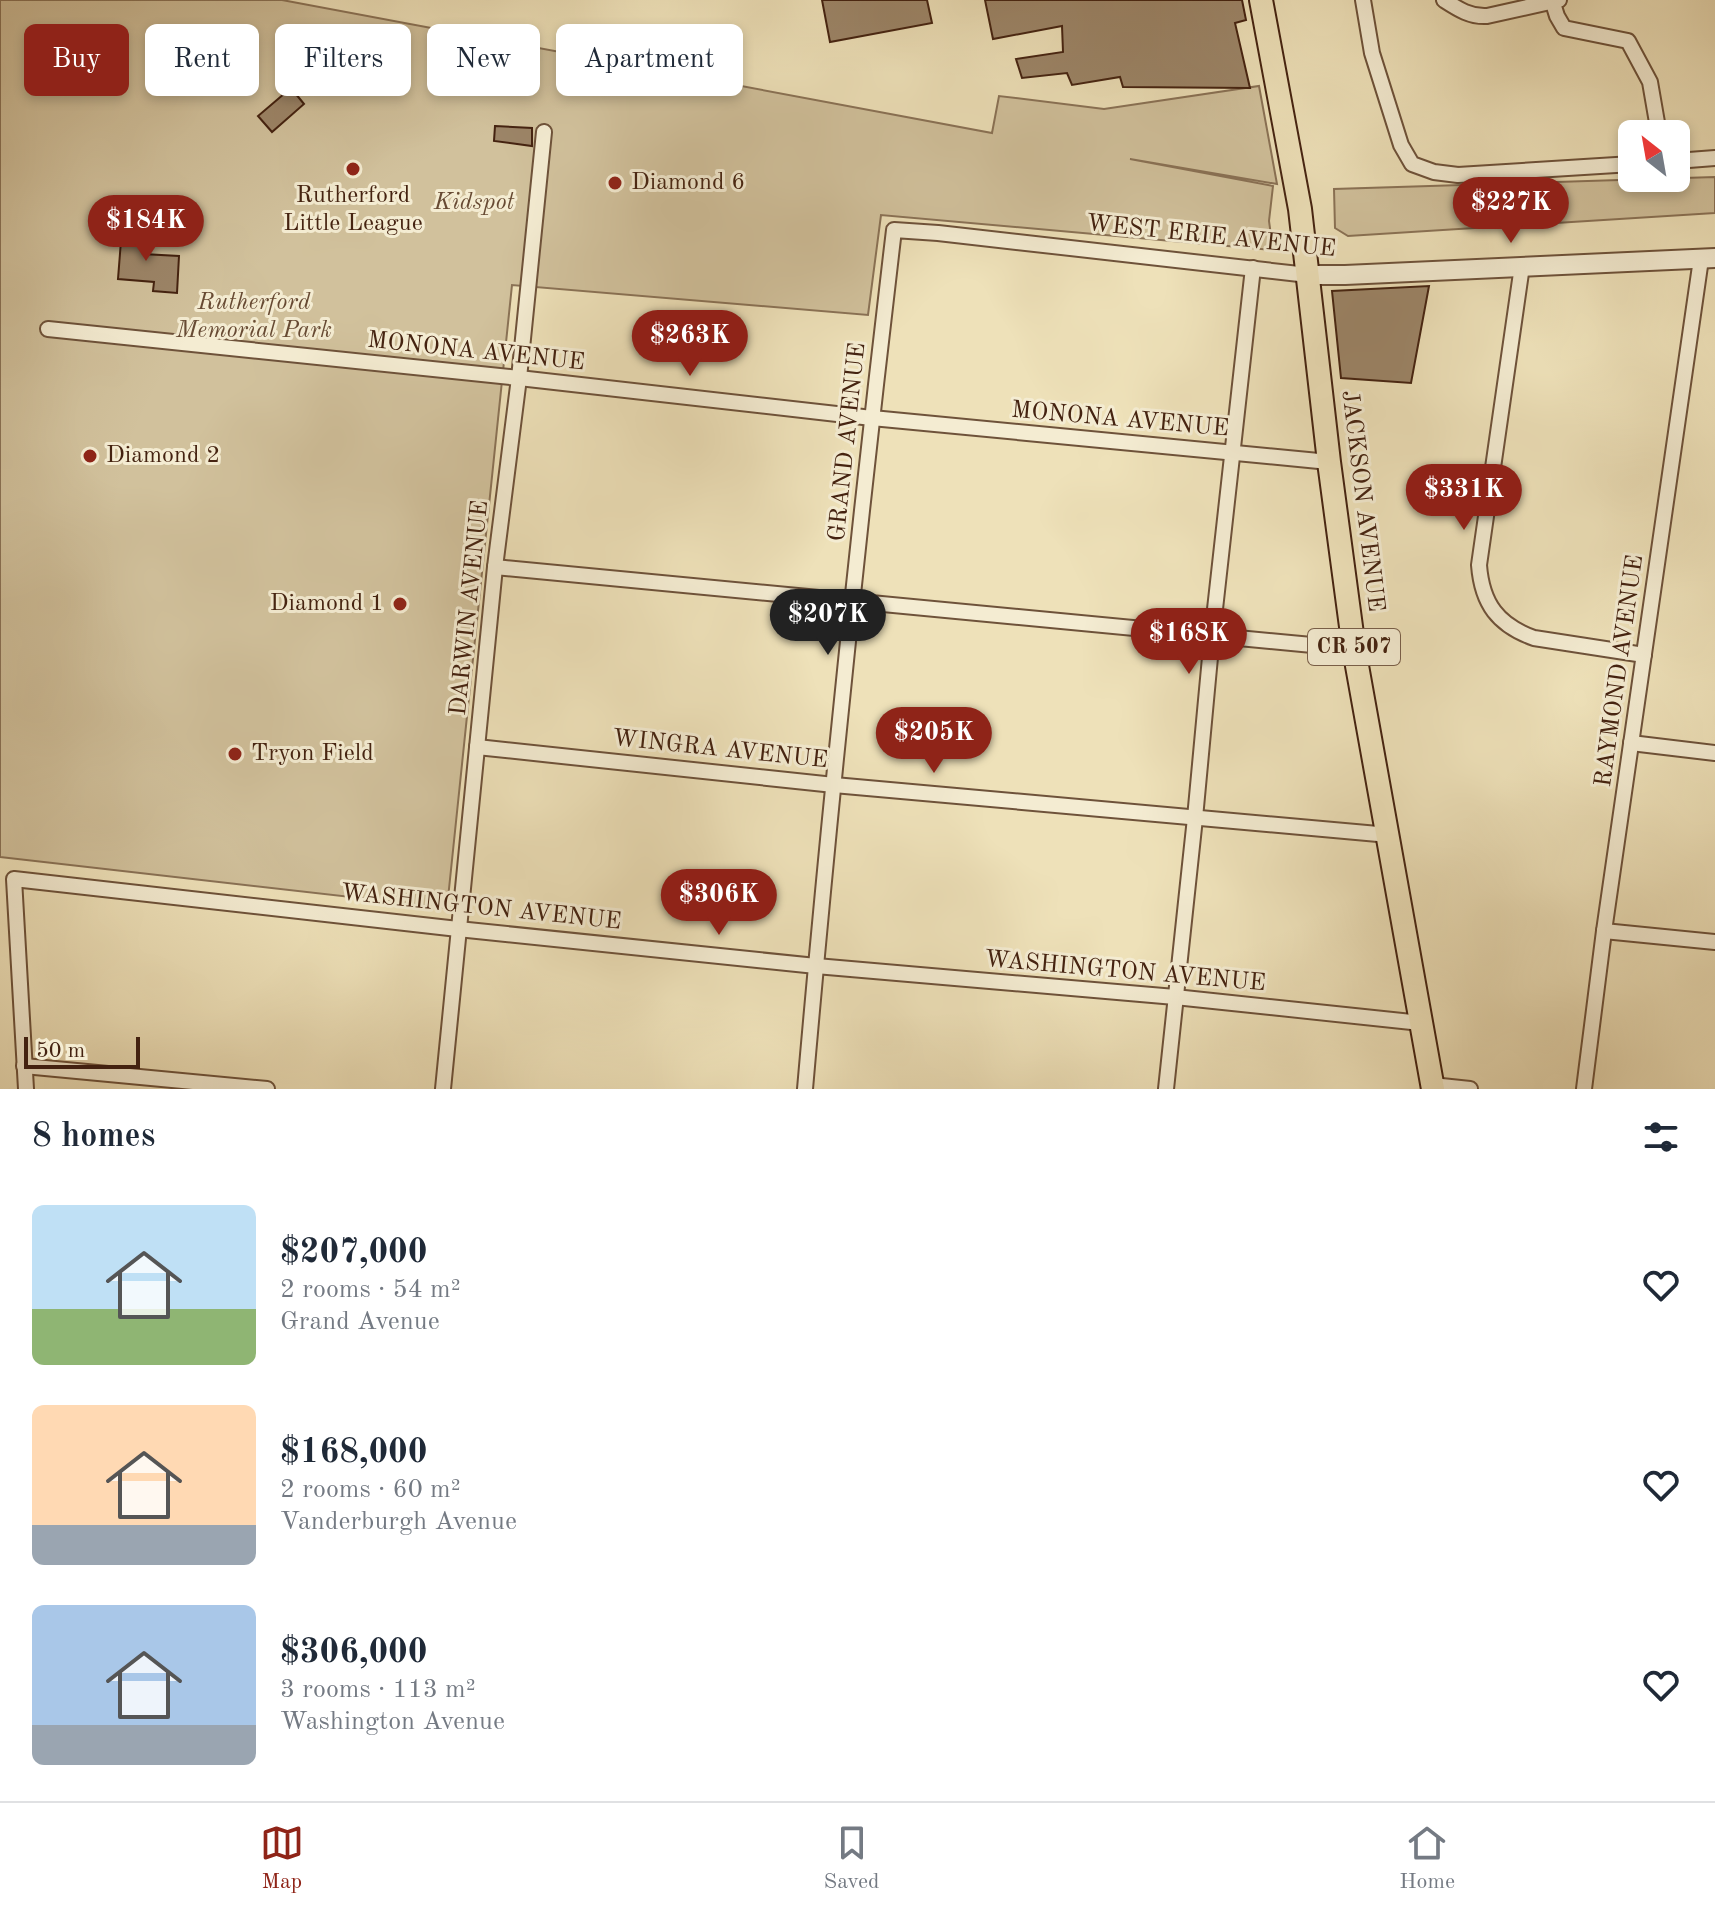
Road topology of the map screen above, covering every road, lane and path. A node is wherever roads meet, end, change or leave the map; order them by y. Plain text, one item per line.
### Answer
1 (1261, 0) edge
2 (1363, 0) edge
3 (1444, 0) edge
4 (1554, 1) edge
5 (1657, 120) edge
6 (544, 132) dead end
7 (1715, 158) edge
8 (1690, 160) edge
9 (1618, 165) edge
10 (894, 230) joint
11 (1708, 258) edge
12 (1522, 266) junction
13 (1253, 268) junction
14 (1308, 275) junction
15 (48, 329) dead end
16 (519, 378) junction
17 (872, 418) junction
18 (1232, 453) junction
19 (1329, 462) junction
20 (495, 567) junction
21 (853, 601) junction
22 (1212, 636) junction
23 (1354, 649) junction
24 (1644, 655) junction
25 (1631, 743) junction
26 (477, 747) junction
27 (1715, 753) edge
28 (834, 785) junction
29 (1195, 818) junction
30 (1389, 835) junction
31 (458, 929) junction
32 (1604, 931) junction
33 (1715, 942) edge
34 (816, 966) junction
35 (1175, 997) junction
36 (1421, 1023) junction
37 (24, 1066) junction
38 (1433, 1087) edge
39 (26, 1089) edge
40 (267, 1089) edge
41 (443, 1089) edge
42 (805, 1089) edge
43 (1166, 1089) edge
44 (1470, 1089) edge
45 (1584, 1089) edge

1 - 14 main road, JACKSON AVENUE / CR 507
2 - 9 street
3 - 4 street
4 - 5 street
6 - 16 street, DARWIN AVENUE
7 - 8 street
10 - 13 street, WEST ERIE AVENUE
10 - 17 street, GRAND AVENUE
11 - 12 street, WEST ERIE AVENUE
11 - 24 street, RAYMOND AVENUE
12 - 14 street, WEST ERIE AVENUE
12 - 24 street
13 - 14 street, WEST ERIE AVENUE
13 - 18 street
14 - 19 main road, JACKSON AVENUE / CR 507
15 - 16 street, MONONA AVENUE
16 - 17 street, MONONA AVENUE
16 - 20 street, DARWIN AVENUE
17 - 18 street, MONONA AVENUE
17 - 21 street, GRAND AVENUE
18 - 19 street, MONONA AVENUE
18 - 22 street
19 - 23 main road, JACKSON AVENUE / CR 507
20 - 21 street
20 - 26 street, DARWIN AVENUE
21 - 22 street
21 - 28 street, GRAND AVENUE
22 - 23 street
22 - 29 street
23 - 30 main road, JACKSON AVENUE / CR 507
24 - 25 street, RAYMOND AVENUE
25 - 27 street
25 - 32 street, RAYMOND AVENUE
26 - 28 street, WINGRA AVENUE
26 - 31 street, DARWIN AVENUE
28 - 29 street, WINGRA AVENUE
28 - 34 street, GRAND AVENUE
29 - 30 street, WINGRA AVENUE
29 - 35 street
30 - 36 main road, JACKSON AVENUE / CR 507
31 - 34 street, WASHINGTON AVENUE
31 - 37 street, WASHINGTON AVENUE
31 - 41 street, DARWIN AVENUE
32 - 33 street
32 - 45 street, RAYMOND AVENUE
34 - 35 street, WASHINGTON AVENUE
34 - 42 street, GRAND AVENUE
35 - 36 street, WASHINGTON AVENUE
35 - 43 street
36 - 38 main road, JACKSON AVENUE / CR 507
37 - 39 street
37 - 40 street
38 - 44 street

